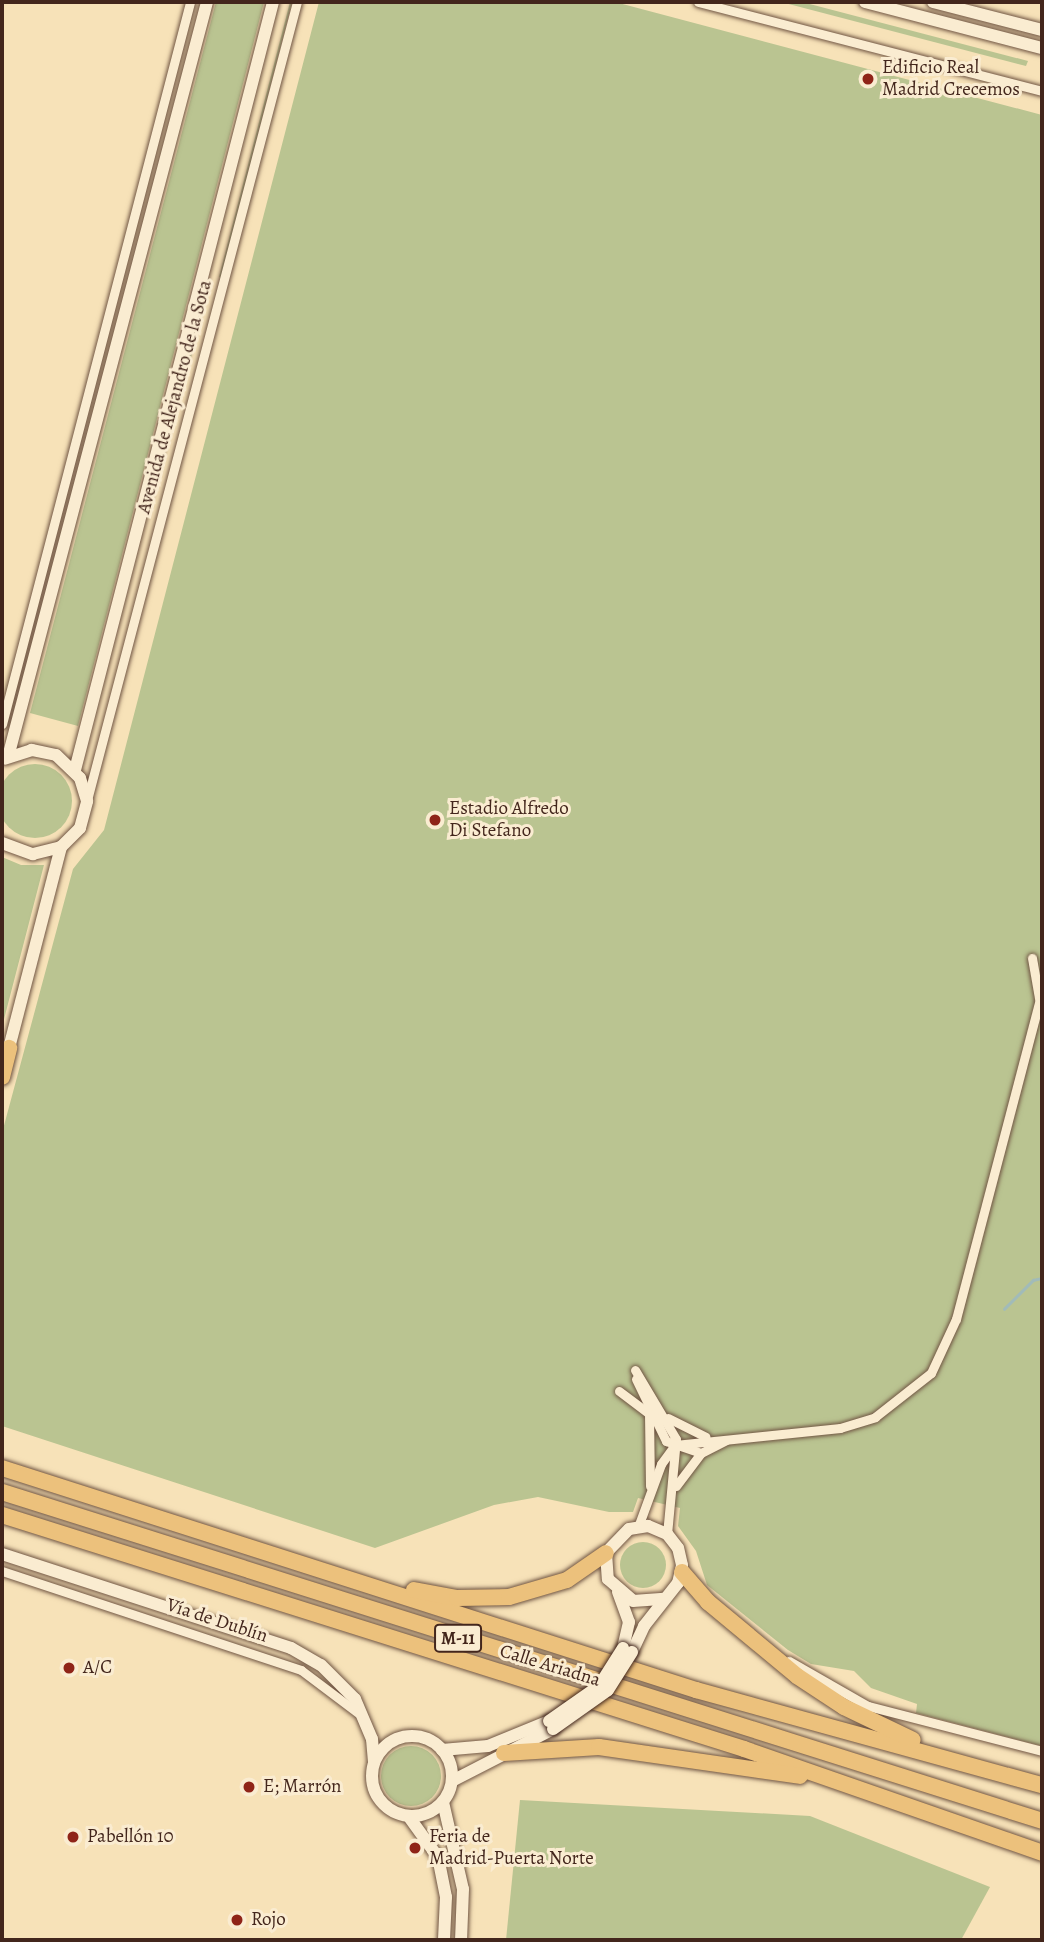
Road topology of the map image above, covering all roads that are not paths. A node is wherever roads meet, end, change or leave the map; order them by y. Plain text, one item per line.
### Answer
1 (190, 2) edge
2 (207, 2) edge
3 (273, 2) edge
4 (298, 2) edge
5 (698, 2) edge
6 (864, 2) edge
7 (933, 2) edge
8 (1042, 30) edge
9 (1042, 48) edge
10 (1042, 91) edge
11 (2, 724) edge
12 (5, 760) edge
13 (75, 770) junction
14 (87, 801) junction
15 (2, 843) edge
16 (61, 847) junction
17 (1032, 958) dead end
18 (1041, 995) edge
19 (9, 1048) junction
20 (2, 1069) edge
21 (2, 1077) edge
22 (636, 1390) junction
23 (649, 1414) junction
24 (668, 1418) junction
25 (708, 1437) junction
26 (737, 1437) junction
27 (675, 1445) junction
28 (701, 1452) junction
29 (2, 1461) edge
30 (2, 1468) edge
31 (2, 1492) edge
32 (673, 1494) junction
33 (650, 1498) junction
34 (107, 1501) junction
35 (2, 1515) edge
36 (638, 1527) junction
37 (667, 1534) junction
38 (606, 1553) junction
39 (2, 1554) edge
40 (2, 1571) edge
41 (682, 1572) junction
42 (356, 1579) junction
43 (618, 1592) junction
44 (664, 1599) junction
45 (708, 1602) junction
46 (627, 1650) junction
47 (551, 1725) junction
48 (369, 1729) junction
49 (442, 1750) junction
50 (1042, 1751) edge
51 (504, 1753) junction
52 (374, 1762) junction
53 (964, 1762) junction
54 (452, 1781) junction
55 (1042, 1785) edge
56 (858, 1787) junction
57 (443, 1802) junction
58 (409, 1817) junction
59 (1042, 1821) edge
60 (1042, 1853) edge
61 (444, 1940) edge
62 (461, 1940) edge

1 - 11 street
2 - 12 main road
3 - 13 main road, Avenida de Alejandro de la Sota
4 - 14 street, Avenida de Alejandro de la Sota
5 - 10 street
6 - 9 main road
7 - 8 main road
12 - 13 main road
13 - 14 main road
14 - 16 main road
15 - 16 main road
16 - 19 main road
17 - 18 street
18 - 26 street
19 - 20 highway
19 - 21 highway
22 - 23 street
22 - 23 street
22 - 24 street
23 - 27 street
23 - 33 street
24 - 25 street
24 - 27 street
25 - 26 street
25 - 27 street
26 - 28 street
27 - 28 street
27 - 32 street
27 - 33 street
28 - 32 street
29 - 34 highway
30 - 34 highway
31 - 59 highway, Calle Ariadna / M-11
32 - 37 street
33 - 36 street
34 - 42 highway
35 - 56 highway, Calle Ariadna / M-11
36 - 37 main road
36 - 38 main road
37 - 41 main road
38 - 42 highway
38 - 43 main road
39 - 48 main road
40 - 48 street, Vía de Dublín
41 - 44 main road
41 - 45 highway
42 - 53 highway
43 - 44 main road
43 - 46 main road
44 - 46 main road
45 - 50 street
45 - 53 highway
46 - 47 main road, bridge
47 - 49 main road
47 - 51 main road
48 - 52 main road
49 - 52 main road
49 - 54 main road
51 - 54 main road
51 - 56 highway
52 - 58 main road
53 - 55 highway
54 - 57 main road
56 - 60 highway, Calle Ariadna / M-11
57 - 58 main road
57 - 62 main road
58 - 61 main road

